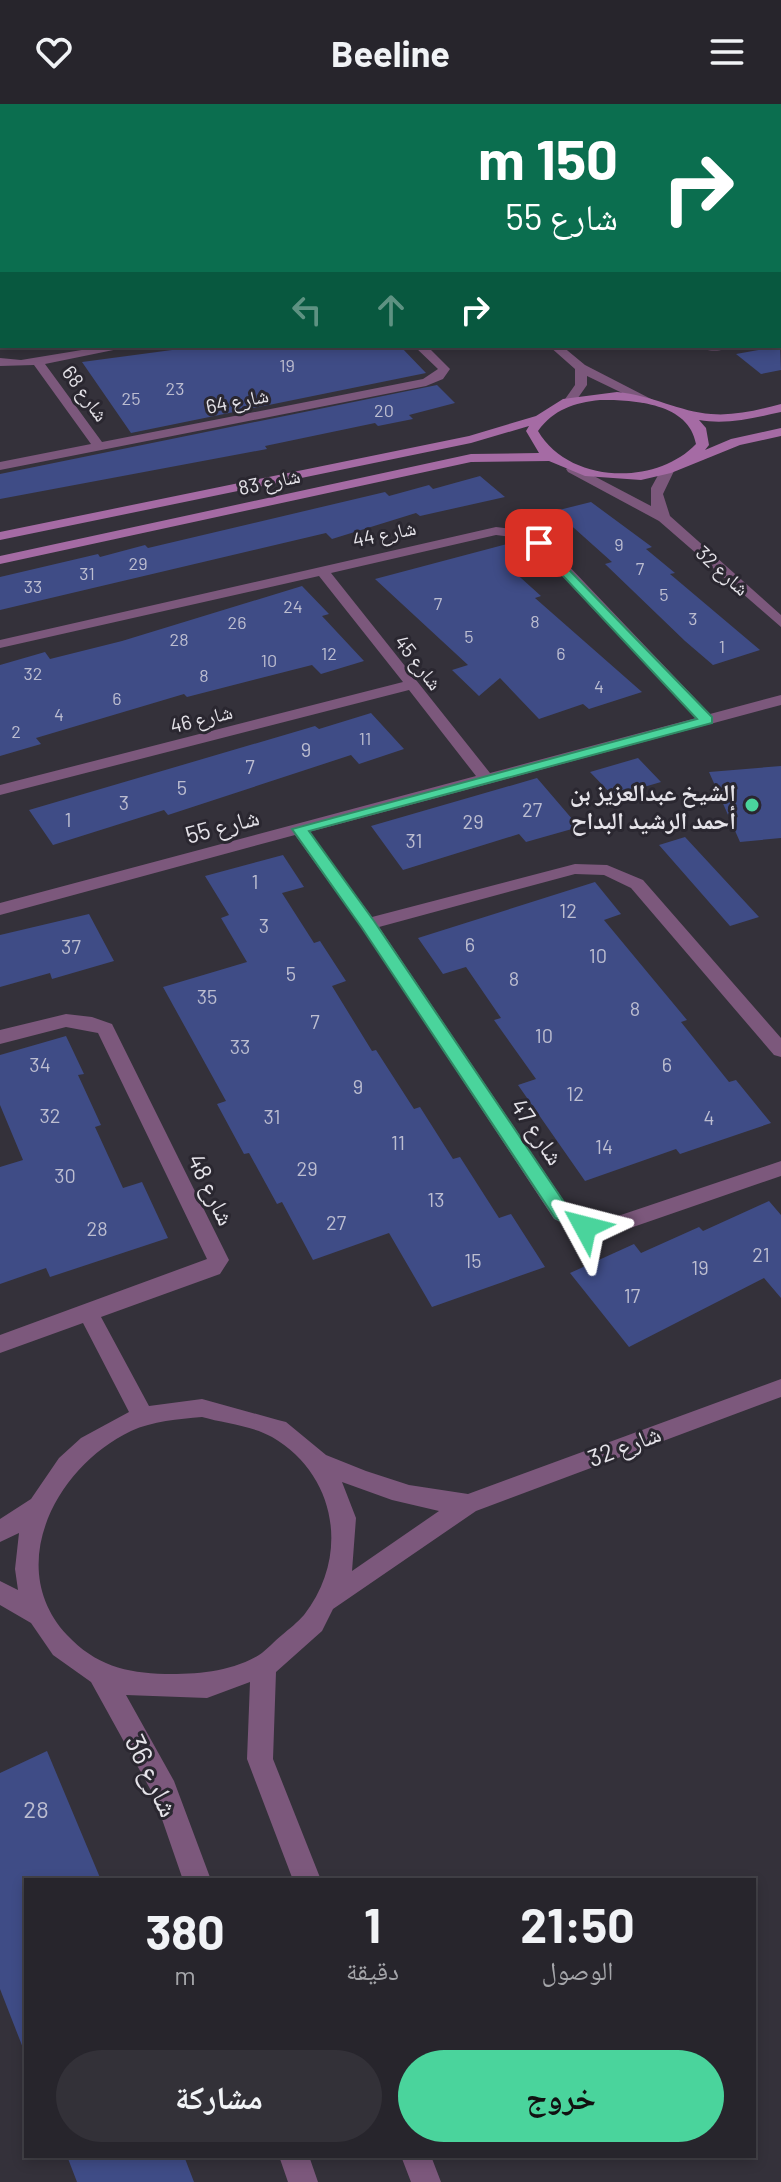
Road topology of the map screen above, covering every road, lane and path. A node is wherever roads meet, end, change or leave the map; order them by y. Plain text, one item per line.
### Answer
1 (116, 348) edge
2 (422, 348) edge
3 (557, 348) edge
4 (0, 362) edge
5 (38, 362) junction
6 (581, 368) junction
7 (647, 400) junction
8 (569, 402) junction
9 (781, 408) edge
10 (682, 412) junction
11 (538, 419) junction
12 (781, 432) edge
13 (100, 448) junction
14 (549, 457) junction
15 (689, 461) junction
16 (0, 466) edge
17 (573, 469) junction
18 (667, 471) junction
19 (664, 518) junction
20 (0, 536) edge
21 (0, 560) edge
22 (321, 569) junction
23 (781, 623) edge
24 (0, 644) edge
25 (411, 685) junction
26 (781, 700) edge
27 (707, 720) junction
28 (487, 779) junction
29 (0, 790) edge
30 (299, 829) junction
31 (3, 902) edge
32 (368, 924) junction
33 (0, 1037) edge
34 (781, 1050) edge
35 (781, 1168) edge
36 (89, 1314) junction
37 (0, 1344) edge
38 (781, 1388) edge
39 (143, 1416) junction
40 (320, 1463) junction
41 (468, 1504) junction
42 (36, 1508) junction
43 (0, 1532) edge
44 (0, 1592) edge
45 (330, 1599) junction
46 (38, 1614) junction
47 (263, 1667) junction
48 (100, 1674) junction
49 (196, 1878) edge
50 (306, 1878) edge
51 (295, 2158) edge
52 (417, 2158) edge
53 (303, 2182) edge
54 (426, 2182) edge

1 - 5 street
2 - 13 street, شارع 64
3 - 6 street
4 - 5 street
5 - 13 street, شارع 68
6 - 7 street
6 - 8 street
7 - 8 street
7 - 10 street
8 - 11 street, شارع 83
9 - 10 street
10 - 15 street
11 - 14 street
11 - 20 street, شارع 83
12 - 15 street
13 - 16 street, شارع 64
14 - 17 street
14 - 21 street, شارع 83
15 - 18 street
17 - 18 street
17 - 19 street, شارع 32
18 - 19 street
19 - 23 street, شارع 32
22 - 24 street, شارع 44
22 - 25 street, شارع 45
22 - 27 street, شارع 44
25 - 28 street, شارع 45
25 - 29 street, شارع 46
26 - 27 street, شارع 55
27 - 28 street, شارع 55
28 - 30 street, شارع 55
30 - 31 street, شارع 55
30 - 32 street, شارع 47
32 - 34 street
32 - 35 street, شارع 47
33 - 36 street, شارع 48
36 - 37 street, شارع 48
36 - 39 street
38 - 41 street, شارع 32
39 - 40 street
39 - 42 street
40 - 41 street, شارع 32
40 - 45 street
41 - 45 street, شارع 32
42 - 43 street
42 - 46 street
44 - 46 street
45 - 47 street
46 - 48 street
47 - 48 street
47 - 50 street
48 - 49 street, شارع 36
51 - 53 street
52 - 54 street

